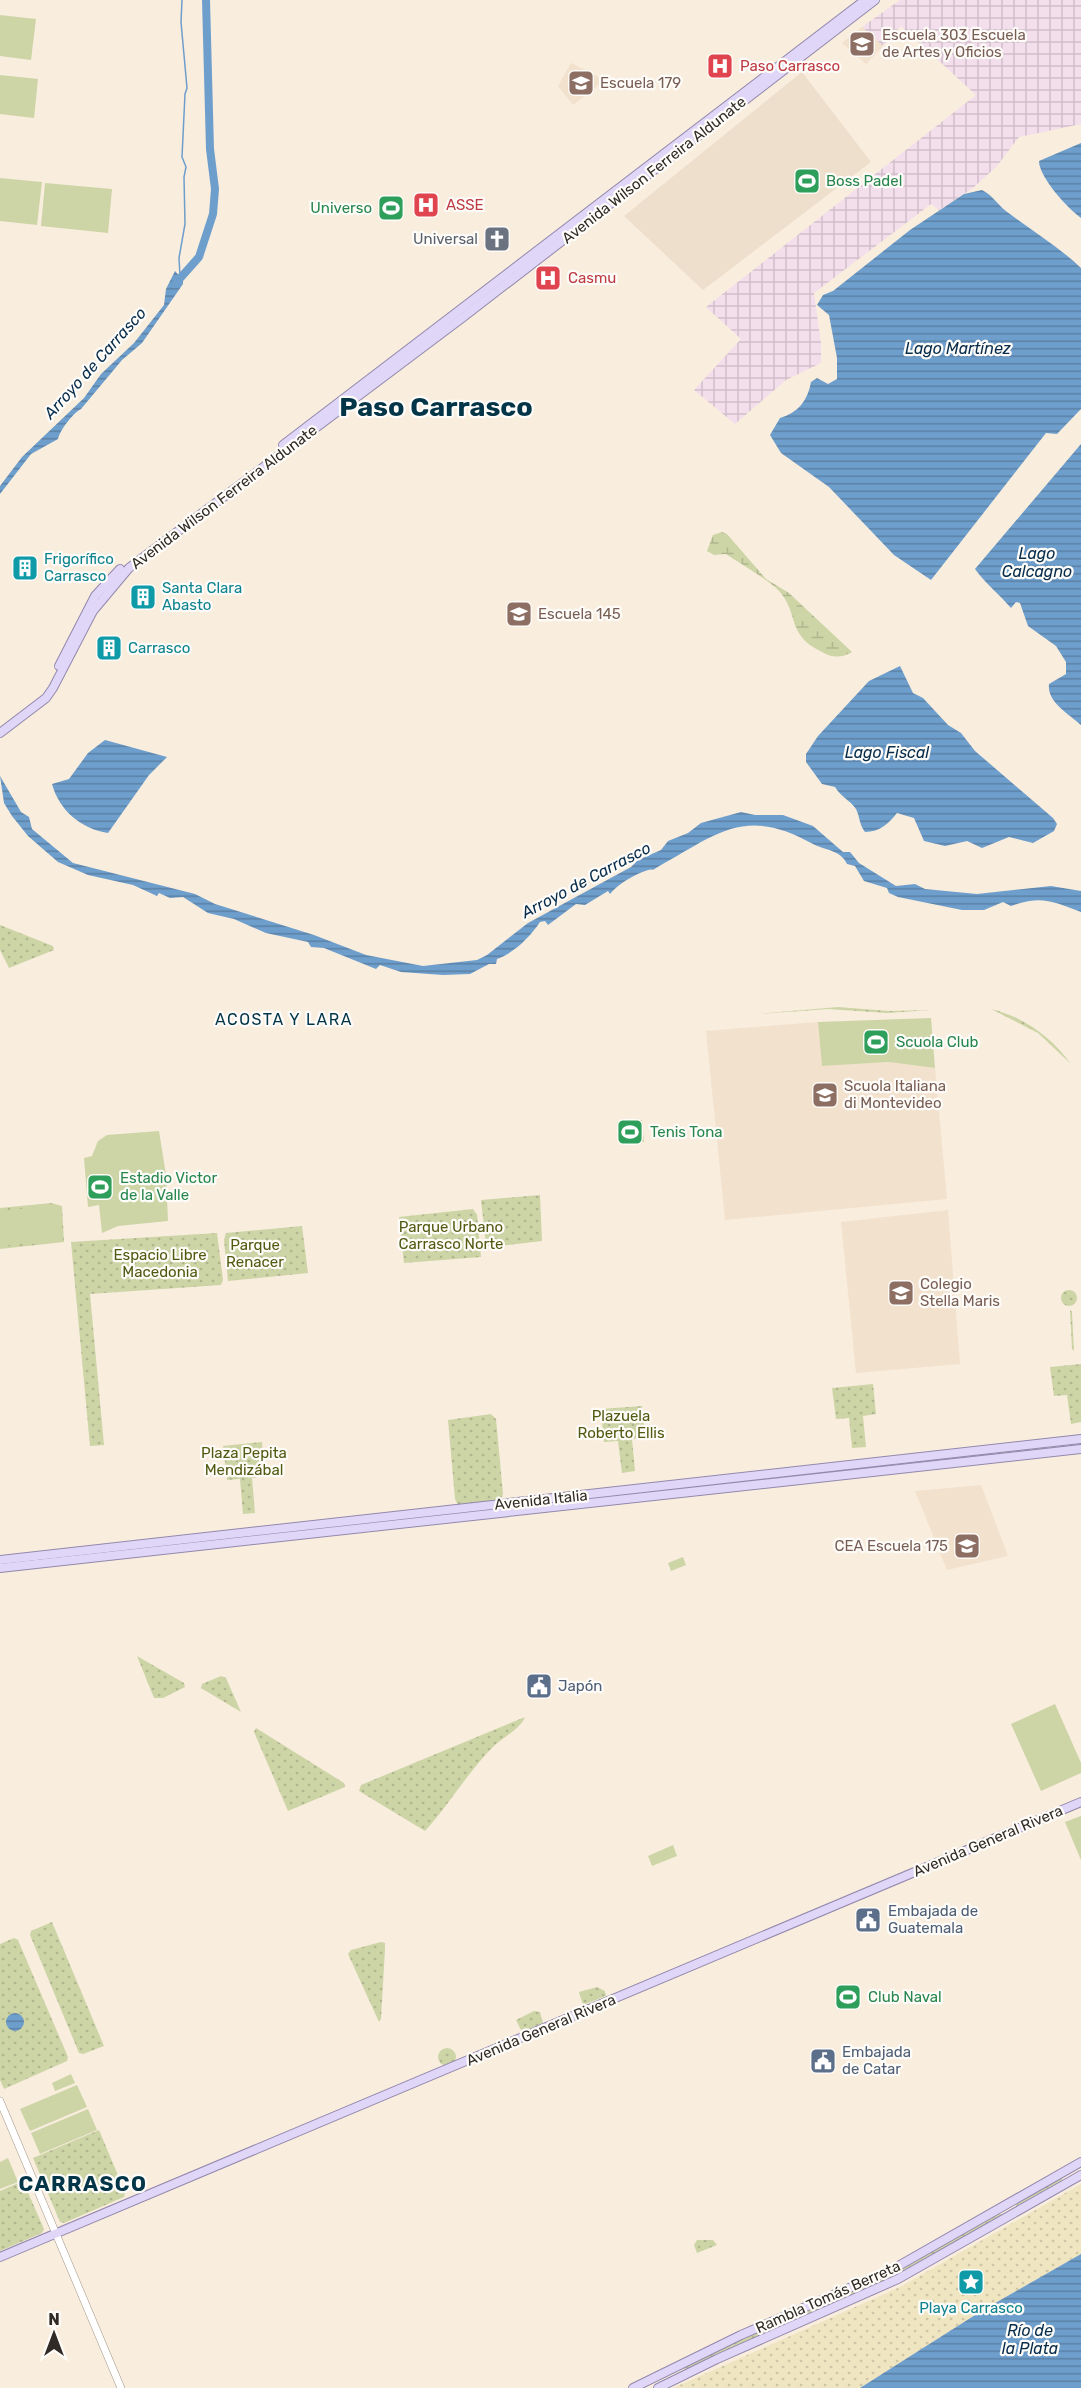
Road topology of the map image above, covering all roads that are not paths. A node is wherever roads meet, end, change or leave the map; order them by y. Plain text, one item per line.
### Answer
1 (865, 0) edge
2 (875, 0) edge
3 (40, 701) junction
4 (0, 733) edge
5 (1081, 1439) edge
6 (1081, 1449) edge
7 (100, 1553) junction
8 (0, 1560) edge
9 (0, 1568) edge
10 (1081, 1802) edge
11 (0, 2101) edge
12 (1081, 2162) edge
13 (1081, 2175) edge
14 (57, 2233) junction
15 (0, 2258) edge
16 (121, 2388) edge
17 (633, 2388) edge
18 (658, 2388) edge

1 - 3 main road, Avenida Wilson Ferreira Aldunate
2 - 3 main road, Avenida Wilson Ferreira Aldunate
3 - 4 main road, Avenida Wilson Ferreira Aldunate
5 - 7 main road, Avenida Italia
6 - 7 main road, Avenida Italia
7 - 8 main road, Avenida Italia
7 - 9 main road
10 - 14 main road, Avenida General Rivera
11 - 14 street
12 - 17 main road, Rambla Tomás Berreta
13 - 18 main road, Rambla Tomás Berreta
14 - 15 main road, Avenida General Rivera
14 - 16 street

